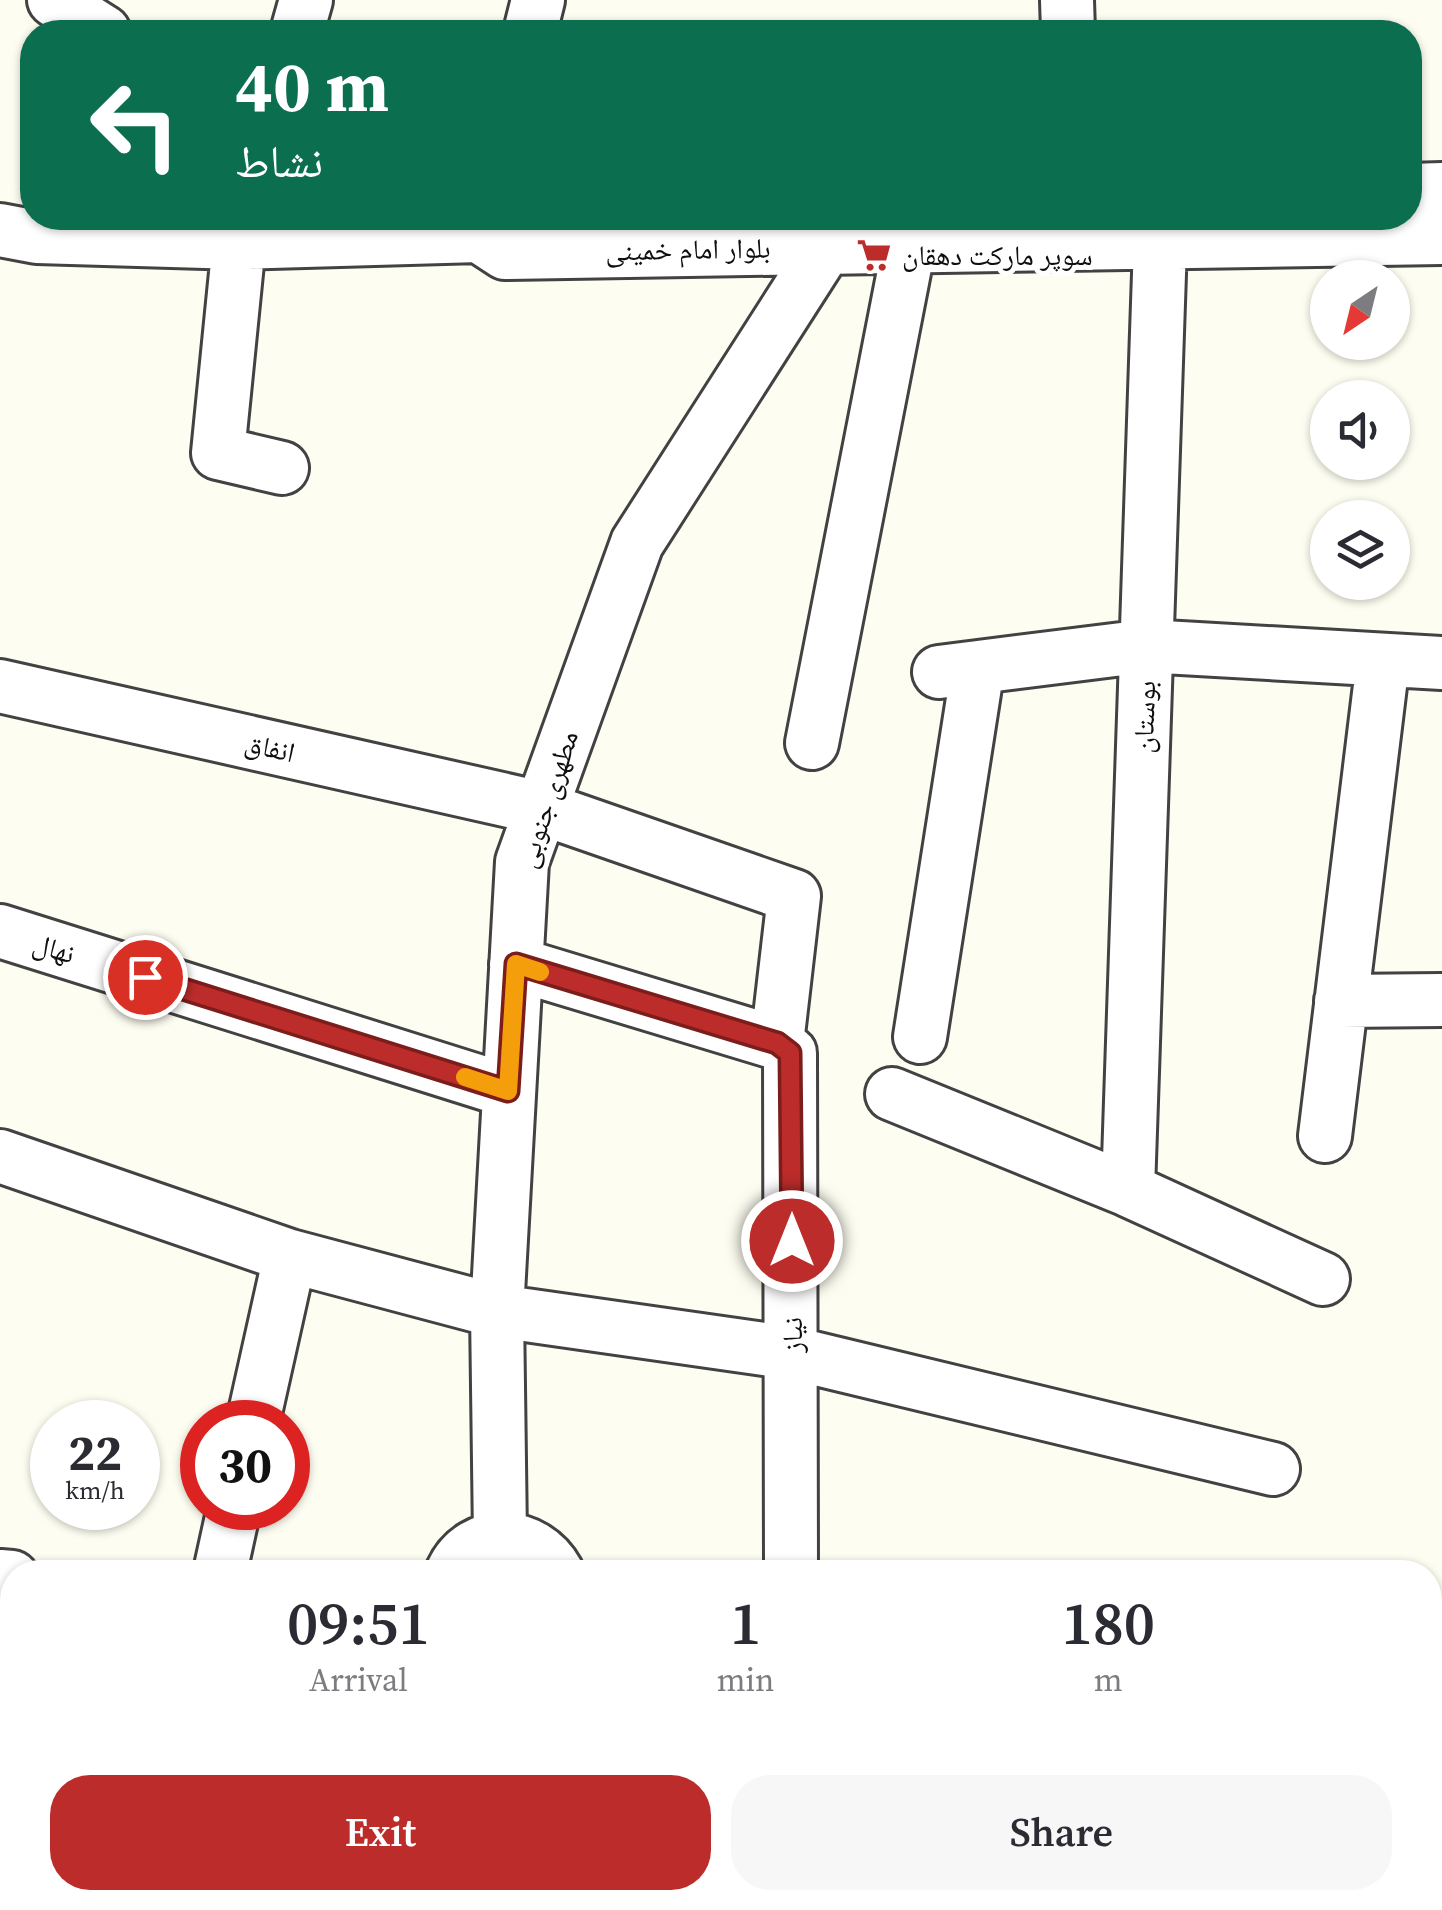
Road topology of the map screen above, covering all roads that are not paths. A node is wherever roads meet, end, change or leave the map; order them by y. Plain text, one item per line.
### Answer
1 (54, 0) edge
2 (85, 20) edge
3 (0, 230) edge
4 (242, 230) edge
5 (493, 230) edge
6 (1442, 238) edge
7 (1160, 244) junction
8 (827, 246) junction
9 (909, 246) junction
10 (282, 468) dead end
11 (1146, 646) junction
12 (1383, 660) junction
13 (1442, 663) edge
14 (0, 686) edge
15 (812, 743) dead end
16 (541, 808) junction
17 (0, 931) edge
18 (516, 964) junction
19 (1341, 1000) junction
20 (1442, 1000) edge
21 (920, 1037) dead end
22 (777, 1043) junction
23 (508, 1091) junction
24 (892, 1094) dead end
25 (1324, 1136) dead end
26 (0, 1156) edge
27 (1128, 1190) junction
28 (290, 1256) junction
29 (1324, 1278) dead end
30 (496, 1310) junction
31 (792, 1353) junction
32 (258, 1400) edge
33 (1274, 1468) dead end
34 (229, 1530) edge
35 (500, 1538) junction
36 (223, 1560) edge
37 (461, 1560) edge
38 (547, 1560) edge
39 (790, 1560) edge

1 - 2 street
3 - 4 street, بلوار امام خمینی
4 - 10 street
5 - 8 street, بلوار امام خمینی
6 - 7 street, بلوار امام خمینی
7 - 9 street, بلوار امام خمینی
7 - 11 street, بوستان
8 - 9 street, بلوار امام خمینی
8 - 16 street, مطهری جنوبی
9 - 15 street
11 - 12 street
11 - 21 street
11 - 27 street, بوستان
12 - 13 street
12 - 19 street
14 - 16 street, انفاق
16 - 18 street, مطهری جنوبی
16 - 22 street, انفاق
17 - 23 street, نهال
18 - 22 street
18 - 23 street, مطهری جنوبی
19 - 20 street
19 - 25 street
22 - 31 street, نیاز
23 - 30 street, مطهری جنوبی
24 - 27 street
26 - 28 street
27 - 29 street
28 - 30 street
28 - 32 street
30 - 31 street
30 - 35 street, مطهری جنوبی
31 - 33 street
31 - 39 street, نیاز
34 - 36 street
35 - 37 street
35 - 38 street

